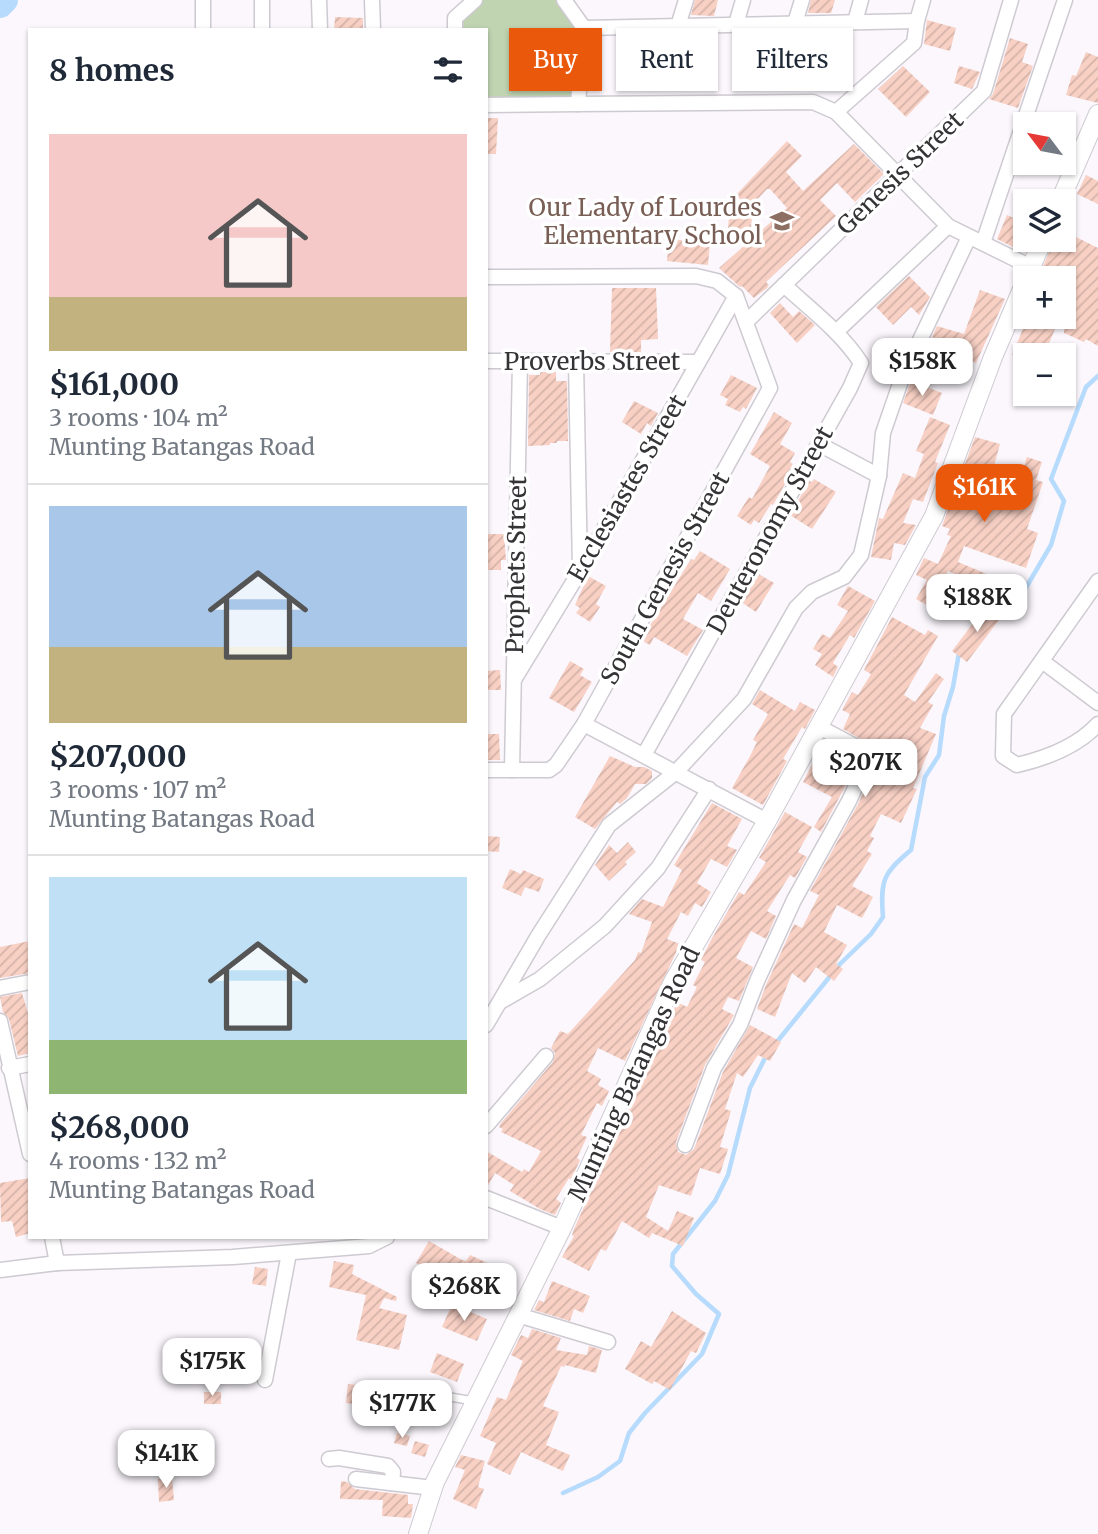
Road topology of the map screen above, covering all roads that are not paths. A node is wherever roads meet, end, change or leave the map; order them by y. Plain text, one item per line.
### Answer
1 (203, 0) edge
2 (262, 0) edge
3 (319, 0) edge
4 (372, 0) edge
5 (475, 0) edge
6 (583, 0) edge
7 (686, 0) edge
8 (743, 0) edge
9 (802, 0) edge
10 (861, 0) edge
11 (923, 0) edge
12 (1011, 0) edge
13 (1065, 0) edge
14 (567, 5) edge
15 (917, 21) junction
16 (855, 22) junction
17 (795, 23) junction
18 (736, 24) junction
19 (678, 26) junction
20 (203, 28) edge
21 (262, 28) edge
22 (320, 28) edge
23 (373, 28) edge
24 (455, 28) edge
25 (584, 28) joint
26 (579, 91) edge
27 (578, 104) junction
28 (488, 105) edge
29 (836, 112) junction
30 (1098, 114) edge
31 (1093, 139) edge
32 (897, 176) junction
33 (1066, 189) edge
34 (948, 226) junction
35 (969, 237) junction
36 (983, 243) junction
37 (1015, 266) edge
38 (488, 277) edge
39 (784, 285) junction
40 (736, 296) junction
41 (1013, 310) edge
42 (747, 321) junction
43 (836, 332) junction
44 (488, 360) edge
45 (520, 361) junction
46 (576, 361) junction
47 (698, 362) junction
48 (819, 444) junction
49 (879, 476) junction
50 (580, 572) junction
51 (1098, 581) edge
52 (1042, 661) junction
53 (515, 678) junction
54 (1098, 703) edge
55 (584, 724) junction
56 (1098, 724) edge
57 (819, 727) junction
58 (644, 755) junction
59 (488, 769) edge
60 (512, 770) junction
61 (676, 772) junction
62 (709, 789) junction
63 (767, 821) junction
64 (28, 982) edge
65 (0, 988) edge
66 (499, 1002) junction
67 (0, 1021) edge
68 (488, 1021) edge
69 (546, 1056) dead end
70 (28, 1065) edge
71 (6, 1071) edge
72 (488, 1124) edge
73 (685, 1145) dead end
74 (28, 1147) edge
75 (488, 1199) edge
76 (562, 1228) junction
77 (52, 1239) edge
78 (383, 1239) edge
79 (289, 1253) junction
80 (57, 1264) junction
81 (0, 1270) edge
82 (518, 1315) junction
83 (607, 1342) dead end
84 (265, 1380) dead end
85 (388, 1399) dead end
86 (476, 1401) junction
87 (329, 1459) dead end
88 (356, 1479) dead end
89 (392, 1483) junction
90 (433, 1488) junction
91 (418, 1534) edge

1 - 20 street
2 - 21 street
3 - 22 street
4 - 23 street
5 - 24 street
6 - 14 street
7 - 19 street
8 - 18 street
9 - 17 street
10 - 16 street
11 - 15 street
12 - 32 street, Genesis Street
13 - 36 street
14 - 25 street
15 - 16 street
15 - 29 street
16 - 17 street
17 - 18 street
18 - 19 street
19 - 25 street
26 - 27 street
27 - 28 street
27 - 29 street
29 - 32 street
30 - 31 street
31 - 33 street
32 - 34 street
32 - 39 street, Genesis Street
34 - 35 street
34 - 43 street
35 - 36 street
35 - 49 street
36 - 37 street
38 - 40 street
39 - 42 street, Genesis Street
39 - 43 street, Deuteronomy Street
40 - 42 street, South Genesis Street
40 - 47 street, Ecclesiastes Street
41 - 57 street, Munting Batangas Road
42 - 55 street, South Genesis Street
43 - 48 street, Deuteronomy Street
44 - 45 street, Proverbs Street
45 - 46 street, Proverbs Street
45 - 53 street, Prophets Street
46 - 47 street, Proverbs Street
46 - 50 street
47 - 50 street, Ecclesiastes Street
48 - 49 street
48 - 58 street, Deuteronomy Street
49 - 61 street
50 - 53 street, Ecclesiastes Street
51 - 52 street
52 - 54 street
52 - 56 street
53 - 60 street, Prophets Street
55 - 58 street
55 - 60 street, South Genesis Street
57 - 63 street, Munting Batangas Road
57 - 73 street
58 - 61 street
59 - 60 street, South Genesis Street
61 - 62 street
61 - 66 street
62 - 63 street
62 - 66 street
63 - 76 street, Munting Batangas Road
64 - 65 street
66 - 68 street
67 - 71 street
69 - 72 street
70 - 71 street
71 - 74 street
75 - 76 street
76 - 82 street, Munting Batangas Road
77 - 80 street
78 - 79 street
79 - 80 street
79 - 84 street
80 - 81 street
82 - 83 street
82 - 86 street, Munting Batangas Road
85 - 86 lane
86 - 90 street, Munting Batangas Road
87 - 89 street
88 - 89 street
89 - 90 street
90 - 91 street, Munting Batangas Road

